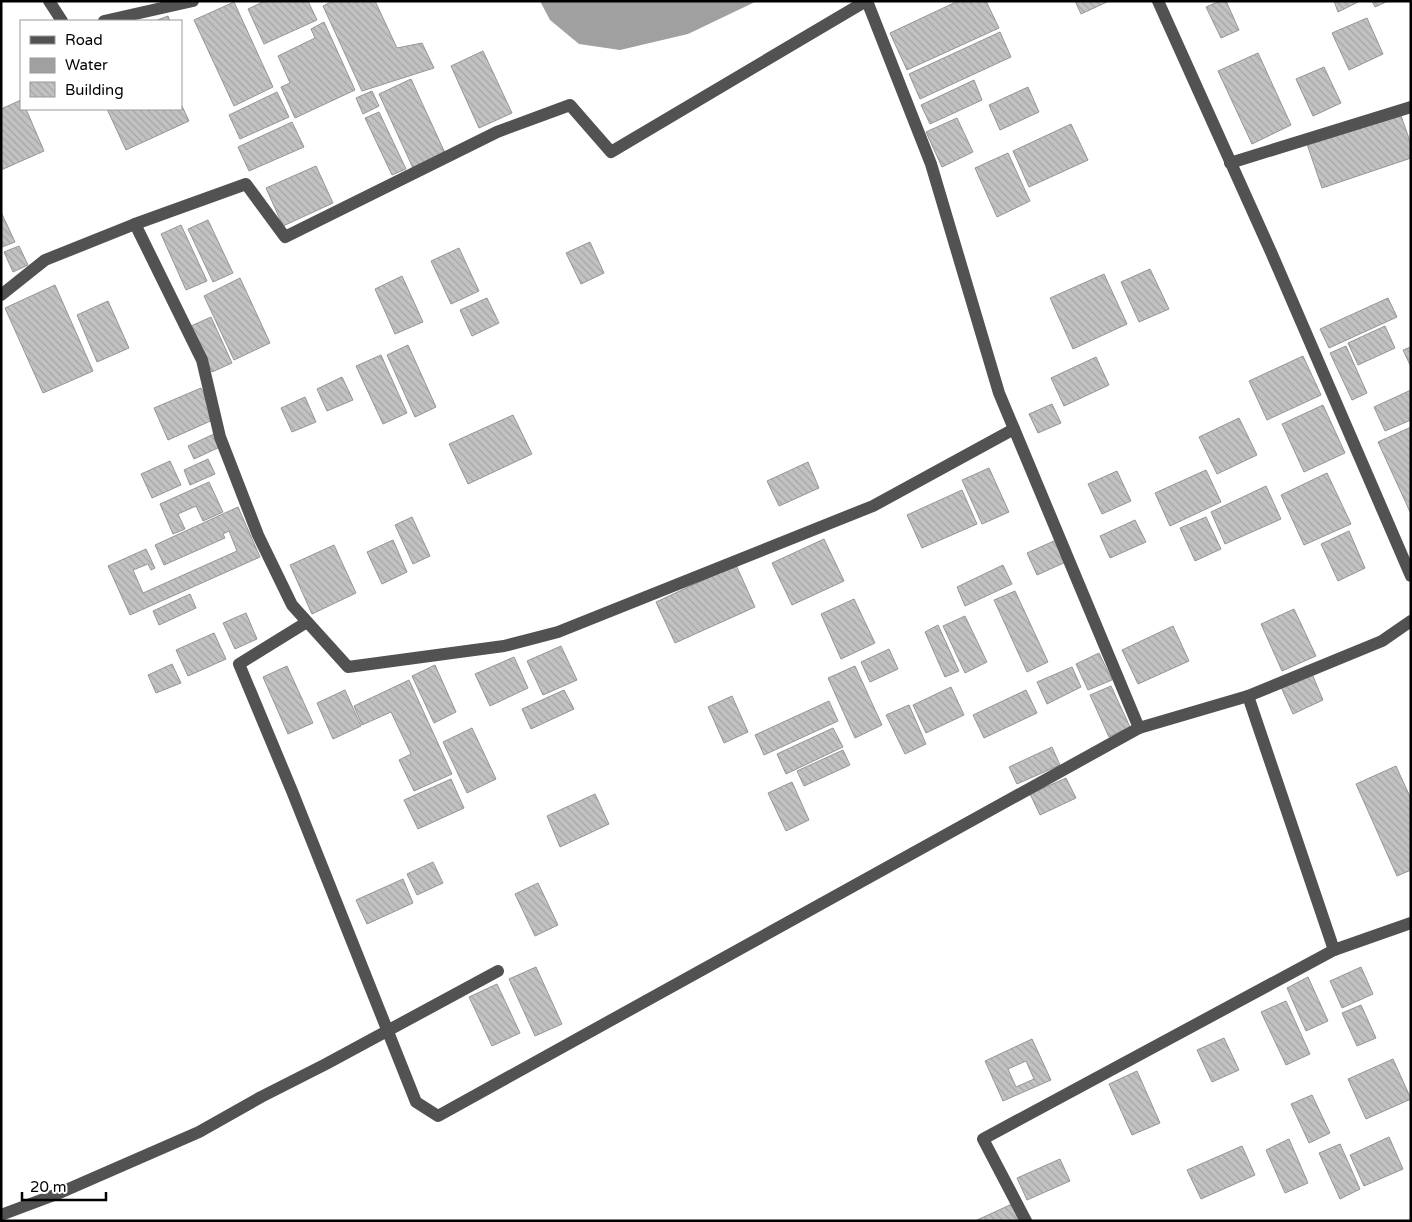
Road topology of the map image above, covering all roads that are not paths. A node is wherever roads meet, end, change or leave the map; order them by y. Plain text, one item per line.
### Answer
1 (49, 1) edge
2 (192, 1) edge
3 (866, 1) edge
4 (1158, 1) edge
5 (61, 20) edge
6 (108, 20) edge
7 (1411, 107) edge
8 (1230, 163) junction
9 (134, 224) junction
10 (1, 295) edge
11 (1014, 429) junction
12 (1411, 576) edge
13 (1411, 620) edge
14 (307, 622) junction
15 (1248, 696) junction
16 (1140, 728) junction
17 (1411, 923) edge
18 (1334, 950) junction
19 (498, 971) dead end
20 (388, 1031) junction
21 (1, 1215) edge
22 (1026, 1221) edge

1 - 5 street
2 - 6 street
3 - 9 street
3 - 11 street
4 - 8 street
7 - 8 street
8 - 12 street
9 - 10 street
9 - 14 street
11 - 14 street
11 - 16 street
13 - 15 street
14 - 20 street
15 - 16 street
15 - 18 street
16 - 20 street
17 - 18 street
18 - 22 street
19 - 20 street
20 - 21 street

